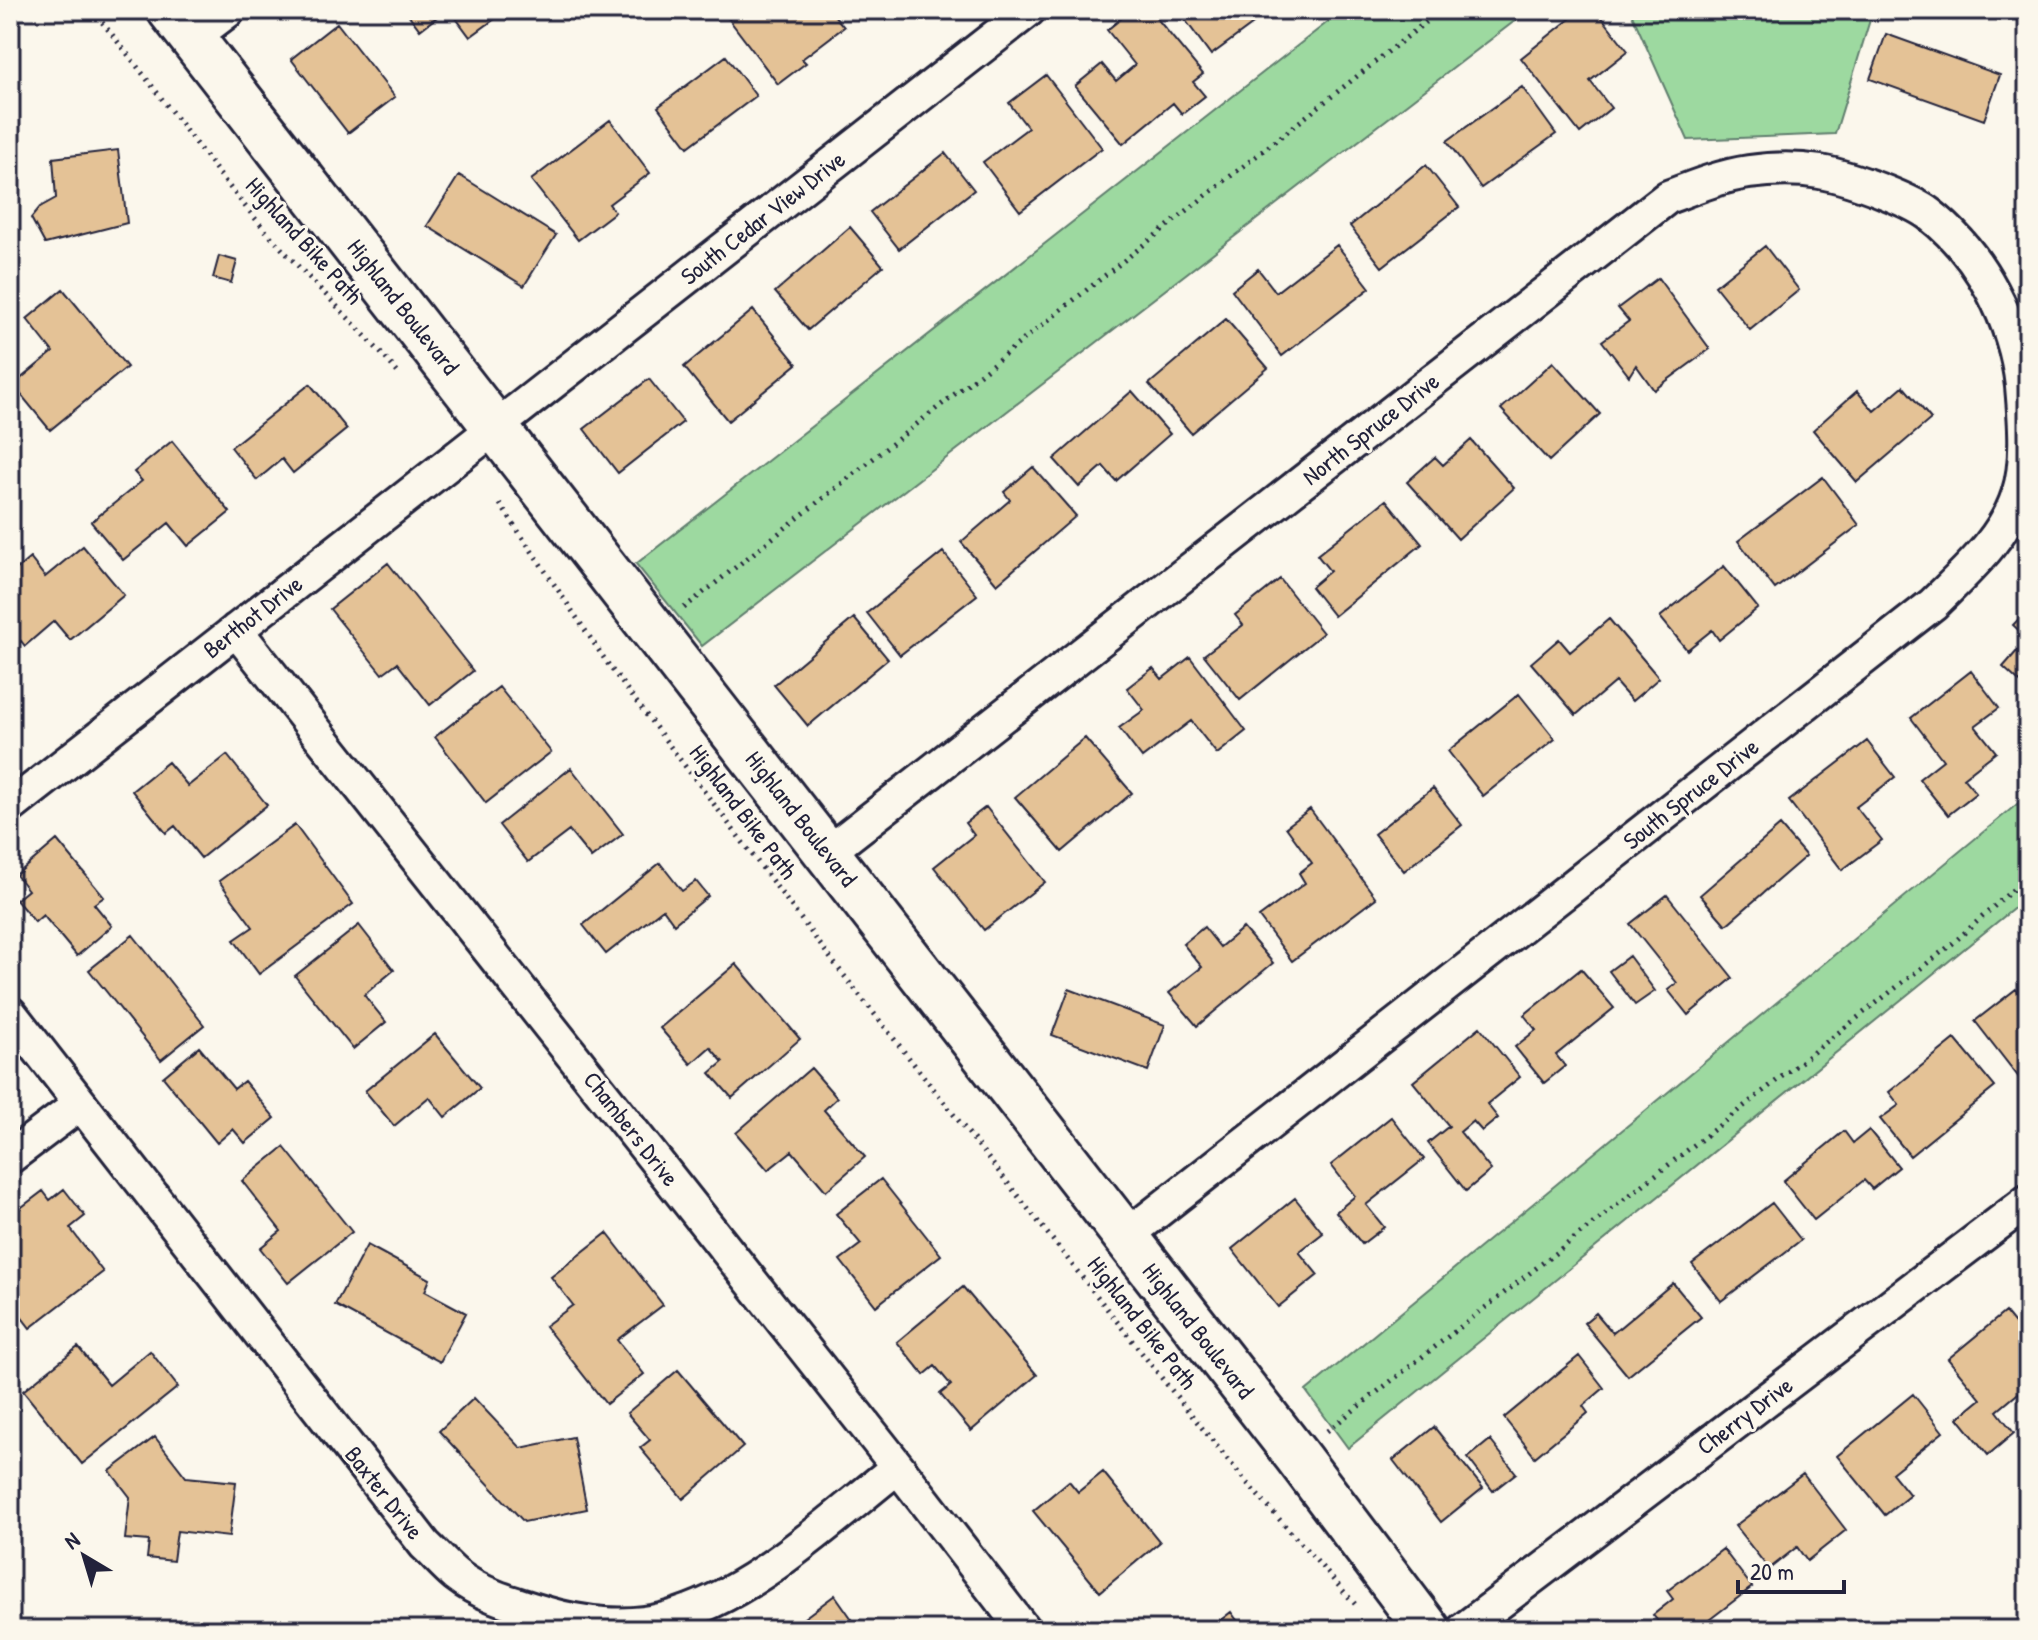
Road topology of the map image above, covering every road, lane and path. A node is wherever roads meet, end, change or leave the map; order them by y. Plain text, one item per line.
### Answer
1 (92, 10) edge
2 (229, 10) edge
3 (1029, 10) edge
4 (1441, 10) edge
5 (181, 24) edge
6 (1957, 241) joint
7 (407, 383) dead end
8 (480, 439) junction
9 (236, 630) junction
10 (654, 631) junction
11 (10, 807) edge
12 (827, 853) junction
13 (2028, 876) edge
14 (10, 1013) edge
15 (80, 1104) junction
16 (10, 1157) edge
17 (2028, 1201) edge
18 (1125, 1237) junction
19 (1296, 1455) junction
20 (898, 1467) junction
21 (1356, 1606) dead end
22 (1024, 1630) edge
23 (1428, 1630) edge
24 (1463, 1630) edge

1 - 7 path, Highland Bike Path
2 - 5 street
3 - 8 street, South Cedar View Drive
4 - 10 path
5 - 8 main road, Highland Boulevard
6 - 12 street, North Spruce Drive
6 - 18 street, South Spruce Drive
8 - 9 street, Berthot Drive
8 - 10 main road, Highland Boulevard
8 - 21 path, Highland Bike Path
9 - 11 street, Berthot Drive
9 - 20 street, Chambers Drive
10 - 12 main road, Highland Boulevard
12 - 18 main road, Highland Boulevard
13 - 19 path
14 - 15 street, Baxter Drive
15 - 16 street
15 - 20 street, Baxter Drive
17 - 24 street, Cherry Drive
18 - 19 main road, Highland Boulevard
19 - 23 main road, Highland Boulevard
20 - 22 street, Chambers Drive

